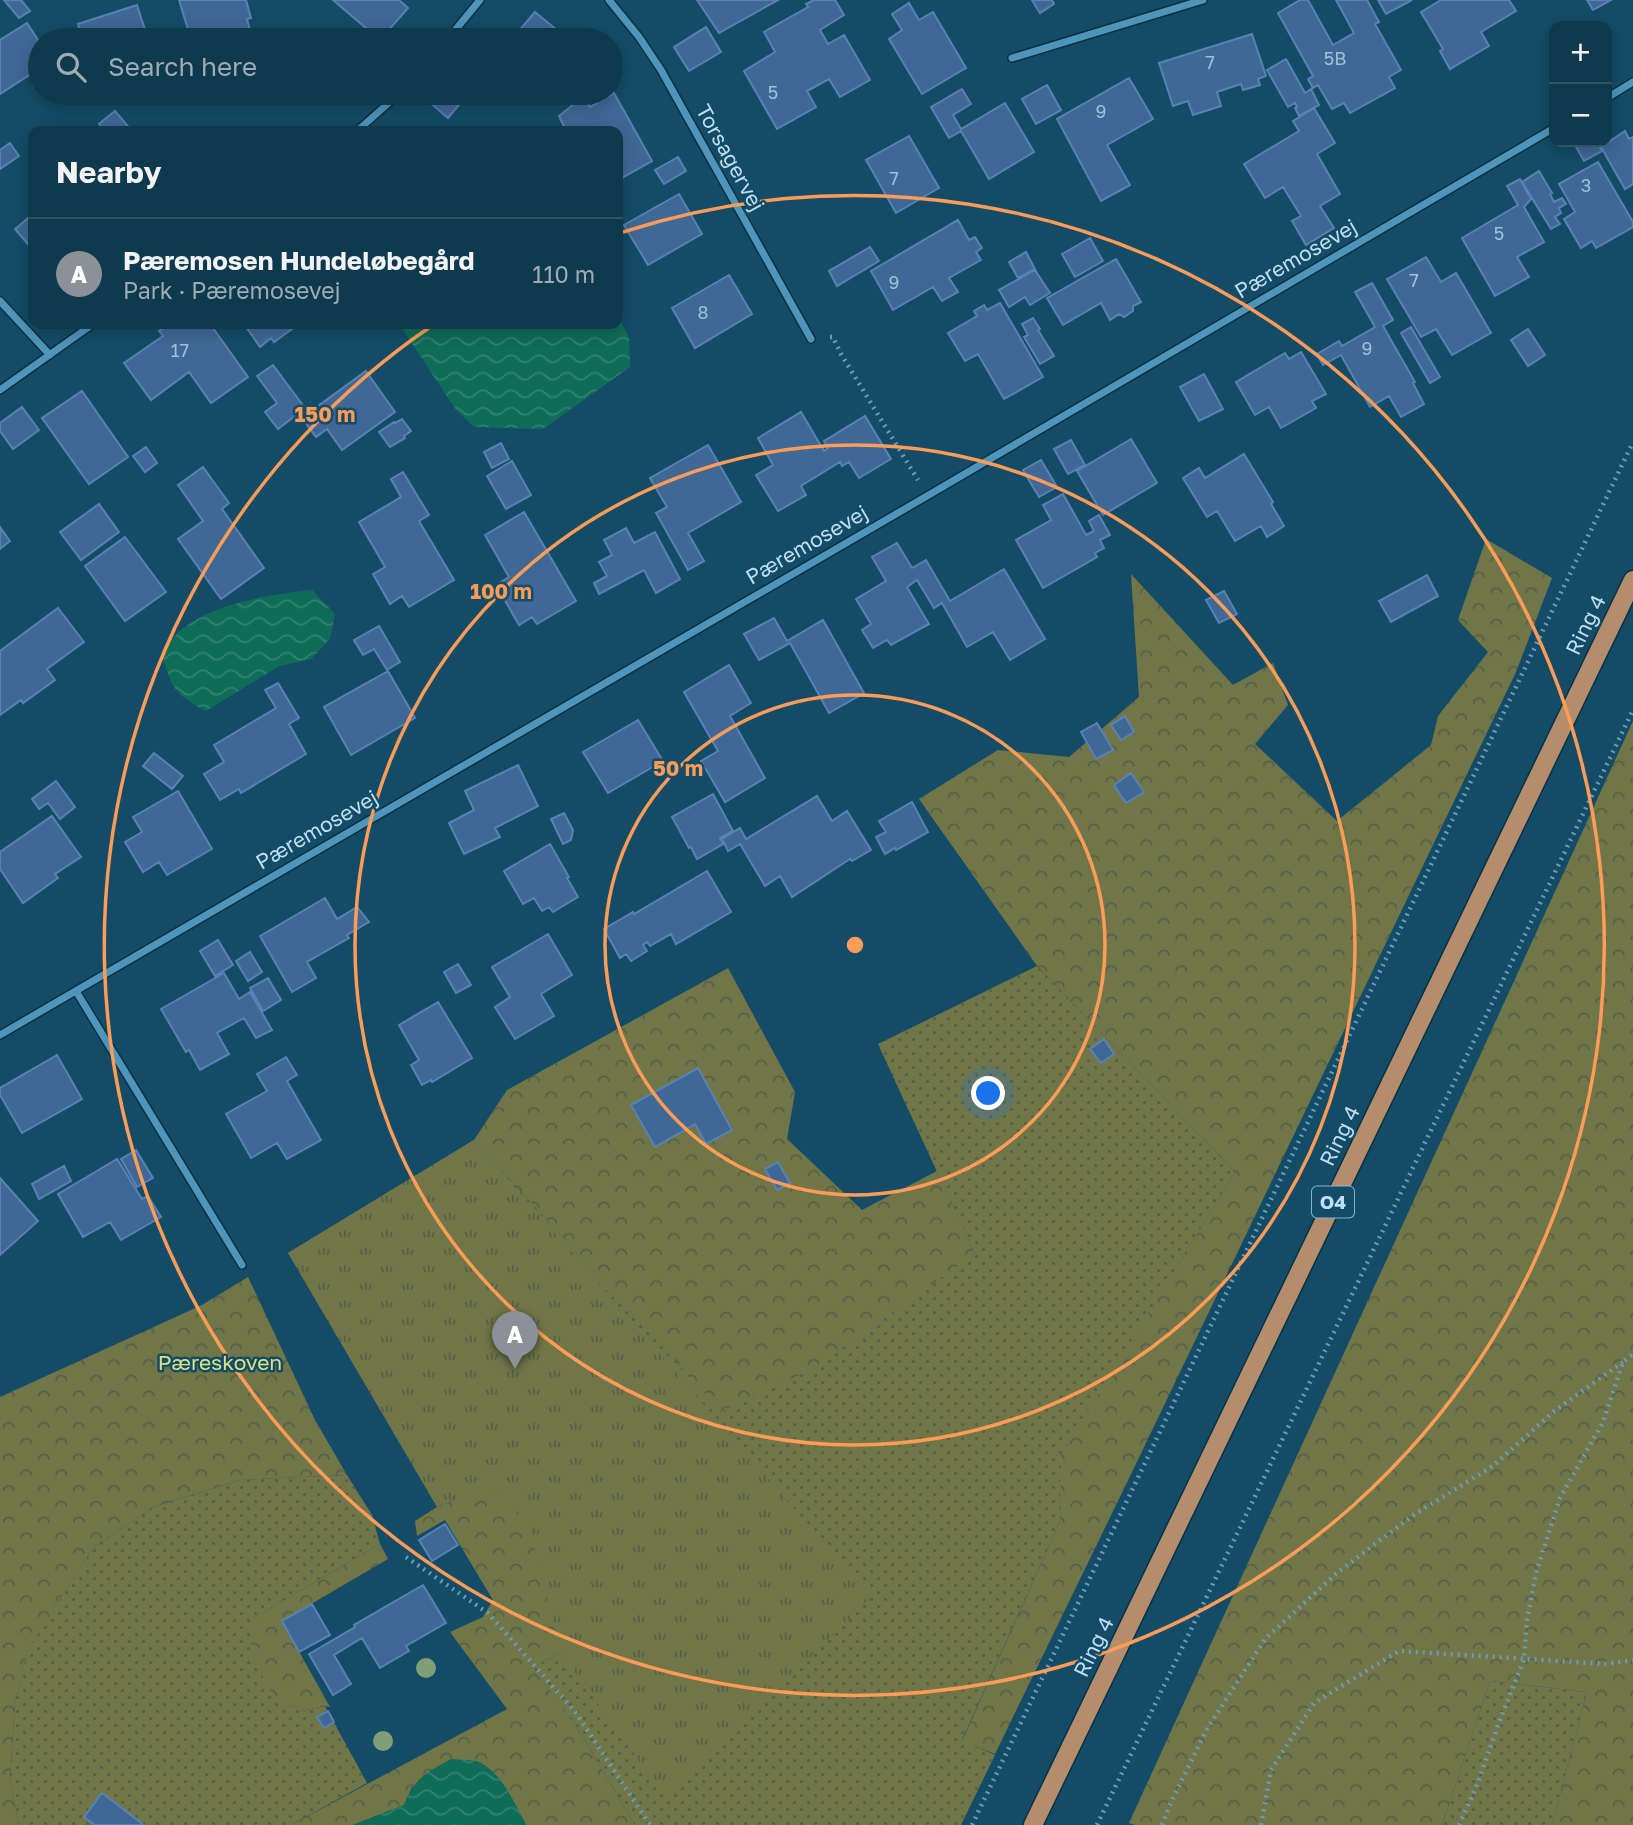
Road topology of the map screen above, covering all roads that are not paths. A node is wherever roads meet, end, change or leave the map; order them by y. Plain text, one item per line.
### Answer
1 (480, 0) edge
2 (609, 0) edge
3 (1203, 0) edge
4 (457, 28) edge
5 (1012, 58) dead end
6 (1633, 82) edge
7 (1612, 95) edge
8 (386, 105) edge
9 (363, 126) edge
10 (1549, 131) edge
11 (0, 301) edge
12 (86, 329) edge
13 (811, 339) dead end
14 (50, 355) junction
15 (0, 390) edge
16 (1633, 580) edge
17 (76, 991) junction
18 (0, 1035) edge
19 (242, 1265) dead end
20 (1033, 1825) edge

1 - 4 street
2 - 13 street, Torsagervej
3 - 5 street
6 - 7 street
8 - 9 street
10 - 17 street, Pæremosevej
11 - 14 street
12 - 14 street
14 - 15 street
16 - 20 main road, Ring 4 / O4
17 - 18 street, Pæremosevej
17 - 19 street

